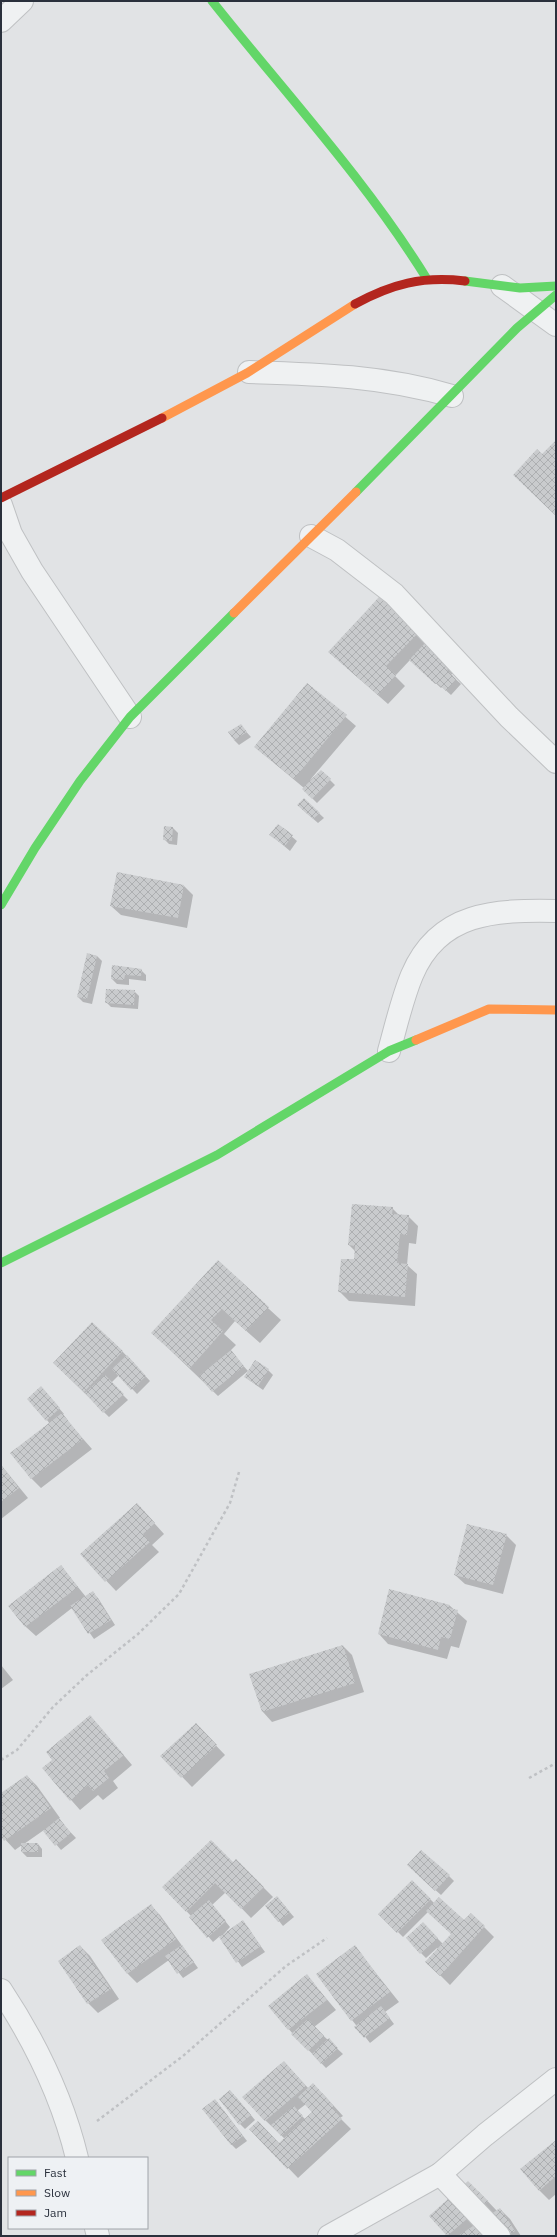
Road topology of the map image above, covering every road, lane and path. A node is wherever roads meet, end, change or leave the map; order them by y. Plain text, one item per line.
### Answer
1 (22, 1) edge
2 (212, 1) edge
3 (1, 21) edge
4 (428, 279) junction
5 (502, 286) junction
6 (556, 286) edge
7 (556, 295) edge
8 (536, 311) junction
9 (556, 325) edge
10 (249, 372) junction
11 (452, 396) junction
12 (1, 498) edge
13 (1, 505) edge
14 (311, 536) junction
15 (130, 717) junction
16 (556, 762) edge
17 (1, 905) edge
18 (556, 911) edge
19 (556, 1010) edge
20 (389, 1051) junction
21 (1, 1262) edge
22 (239, 1472) dead end
23 (1, 1760) edge
24 (556, 1763) edge
25 (529, 1778) dead end
26 (326, 1938) dead end
27 (1, 1990) edge
28 (556, 2079) edge
29 (75, 2149) edge
30 (440, 2174) junction
31 (329, 2236) edge
32 (498, 2236) edge

1 - 3 street
2 - 4 street
4 - 5 street
4 - 10 street
5 - 6 street
5 - 8 street
7 - 8 street
8 - 9 street
8 - 11 street
10 - 11 street
10 - 12 street
11 - 14 street
13 - 15 street
14 - 15 street
14 - 16 street
15 - 17 street
18 - 20 street
19 - 20 street
20 - 21 street
22 - 23 path
24 - 25 path
26 - 29 path
27 - 29 street
28 - 30 street
30 - 31 street
30 - 32 street

